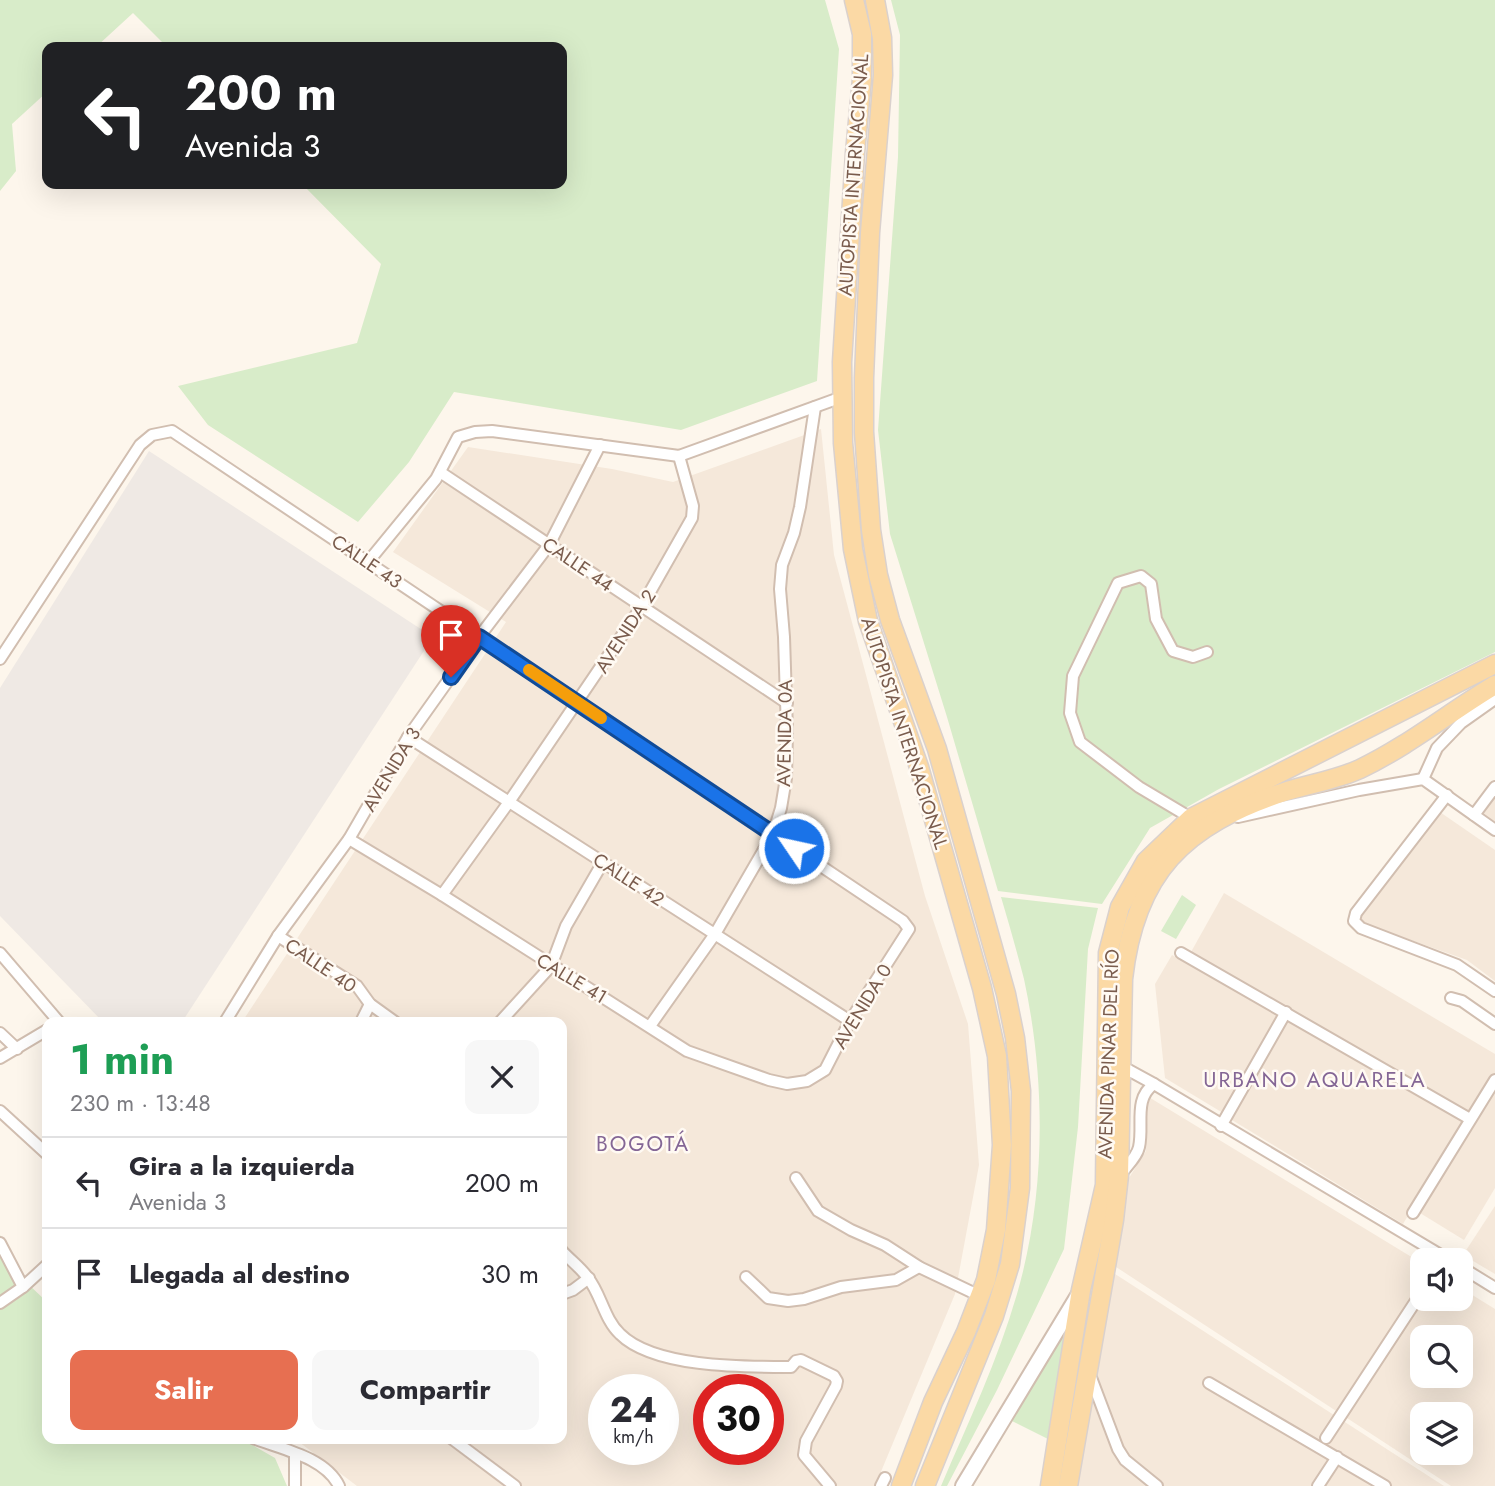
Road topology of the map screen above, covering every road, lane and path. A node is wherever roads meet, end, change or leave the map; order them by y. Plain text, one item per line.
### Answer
1 (854, 0) edge
2 (875, 0) edge
3 (842, 397) junction
4 (815, 407) junction
5 (600, 446) junction
6 (679, 456) junction
7 (440, 472) junction
8 (550, 545) junction
9 (368, 562) junction
10 (642, 606) junction
11 (479, 637) junction
12 (1206, 652) dead end
13 (0, 659) edge
14 (1495, 664) edge
15 (1495, 685) edge
16 (1495, 699) edge
17 (578, 703) junction
18 (787, 703) junction
19 (1395, 715) junction
20 (408, 737) junction
21 (1345, 741) junction
22 (1408, 742) junction
23 (1358, 770) junction
24 (1423, 779) junction
25 (1495, 787) edge
26 (1447, 795) junction
27 (509, 802) junction
28 (1474, 814) junction
29 (1198, 822) junction
30 (1495, 830) edge
31 (773, 834) junction
32 (349, 839) junction
33 (603, 862) junction
34 (442, 895) junction
35 (907, 925) joint
36 (715, 934) junction
37 (278, 936) junction
38 (0, 953) edge
39 (1181, 953) dead end
40 (551, 966) junction
41 (1495, 991) edge
42 (1451, 998) dead end
43 (370, 1004) junction
44 (1286, 1012) junction
45 (55, 1017) edge
46 (228, 1017) edge
47 (364, 1017) edge
48 (388, 1017) edge
49 (505, 1017) edge
50 (850, 1021) junction
51 (1495, 1024) edge
52 (650, 1026) junction
53 (0, 1033) edge
54 (42, 1033) edge
55 (17, 1049) junction
56 (0, 1058) edge
57 (1121, 1066) junction
58 (1495, 1080) edge
59 (807, 1081) joint
60 (1154, 1084) junction
61 (0, 1111) edge
62 (1470, 1119) junction
63 (1221, 1126) junction
64 (42, 1149) edge
65 (1119, 1175) junction
66 (796, 1178) dead end
67 (1413, 1213) dead end
68 (0, 1242) edge
69 (1426, 1248) edge
70 (567, 1256) edge
71 (919, 1267) junction
72 (42, 1270) edge
73 (1473, 1274) edge
74 (746, 1277) dead end
75 (589, 1278) junction
76 (23, 1287) junction
77 (1495, 1287) edge
78 (1081, 1290) junction
79 (567, 1292) edge
80 (980, 1296) junction
81 (0, 1303) edge
82 (1410, 1310) edge
83 (1088, 1370) junction
84 (1209, 1383) dead end
85 (1326, 1438) dead end
86 (269, 1444) edge
87 (459, 1444) edge
88 (295, 1454) junction
89 (1337, 1457) junction
90 (889, 1483) edge
91 (295, 1486) edge
92 (339, 1486) edge
93 (515, 1486) edge
94 (830, 1486) edge
95 (925, 1486) edge
96 (963, 1486) edge
97 (1050, 1486) edge
98 (1068, 1486) edge
99 (1157, 1486) edge
100 (1318, 1486) edge
101 (1385, 1486) edge

1 - 3 main road, AUTOPISTA INTERNACIONAL
2 - 95 main road, AUTOPISTA INTERNACIONAL
3 - 4 street
3 - 80 main road, AUTOPISTA INTERNACIONAL
4 - 6 street
4 - 18 street, AVENIDA 0A
5 - 6 street
5 - 7 street
5 - 8 street, AVENIDA 3
6 - 10 street, AVENIDA 2
7 - 8 street, CALLE 44
7 - 9 street
8 - 10 street, CALLE 44
8 - 11 street, AVENIDA 3
9 - 11 street, CALLE 43
9 - 13 street, CALLE 43
10 - 17 street, AVENIDA 2
10 - 18 street, CALLE 44
11 - 17 street, CALLE 43
11 - 20 street, AVENIDA 3
12 - 29 street
14 - 19 main road, AVENIDA PINAR DEL RÍO
15 - 22 main road, AVENIDA PINAR DEL RÍO
16 - 24 street
17 - 27 street, AVENIDA 2
17 - 31 street, CALLE 43
18 - 31 street, AVENIDA 0A
19 - 21 main road, AVENIDA PINAR DEL RÍO
19 - 22 main road
20 - 27 street, CALLE 42
20 - 32 street, AVENIDA 3
21 - 23 main road
21 - 29 main road, AVENIDA PINAR DEL RÍO
22 - 23 main road, AVENIDA PINAR DEL RÍO
23 - 29 main road, AVENIDA PINAR DEL RÍO
24 - 26 street
24 - 29 street
25 - 28 street
26 - 28 street
26 - 41 street
27 - 33 street, CALLE 42
27 - 34 street, AVENIDA 2
28 - 30 street
29 - 57 main road, AVENIDA PINAR DEL RÍO
29 - 78 main road, AVENIDA PINAR DEL RÍO
31 - 35 street, CALLE 43
31 - 36 street, AVENIDA 0A
32 - 34 street, CALLE 41
32 - 37 street, AVENIDA 3
33 - 36 street, CALLE 42
33 - 40 street
34 - 40 street, CALLE 41
35 - 50 street, AVENIDA 0
36 - 50 street, CALLE 42
36 - 52 street, AVENIDA 0A
37 - 43 street, CALLE 40
37 - 46 street, AVENIDA 3
38 - 45 street
39 - 44 street
40 - 49 street
40 - 52 street, CALLE 41
42 - 51 street
43 - 47 street
43 - 48 street, CALLE 40
44 - 62 street
44 - 63 street
50 - 59 street, AVENIDA 0
52 - 59 street, CALLE 41
53 - 55 street
54 - 55 street
55 - 56 street
57 - 60 street
57 - 65 main road, AVENIDA PINAR DEL RÍO
58 - 62 street
60 - 63 street
60 - 65 street
61 - 64 street
62 - 67 street
63 - 69 street
65 - 83 main road, AVENIDA PINAR DEL RÍO
66 - 71 street
68 - 76 street
70 - 75 street
71 - 74 street
71 - 80 street
72 - 76 street
73 - 77 street
75 - 79 street
75 - 94 street
76 - 81 street
78 - 96 street
78 - 97 main road, AVENIDA PINAR DEL RÍO
80 - 90 main road, AUTOPISTA INTERNACIONAL
82 - 85 street
83 - 98 main road, AVENIDA PINAR DEL RÍO
83 - 99 street
84 - 89 street
86 - 88 street
87 - 93 street
88 - 91 street
88 - 92 street
89 - 100 street
89 - 101 street

